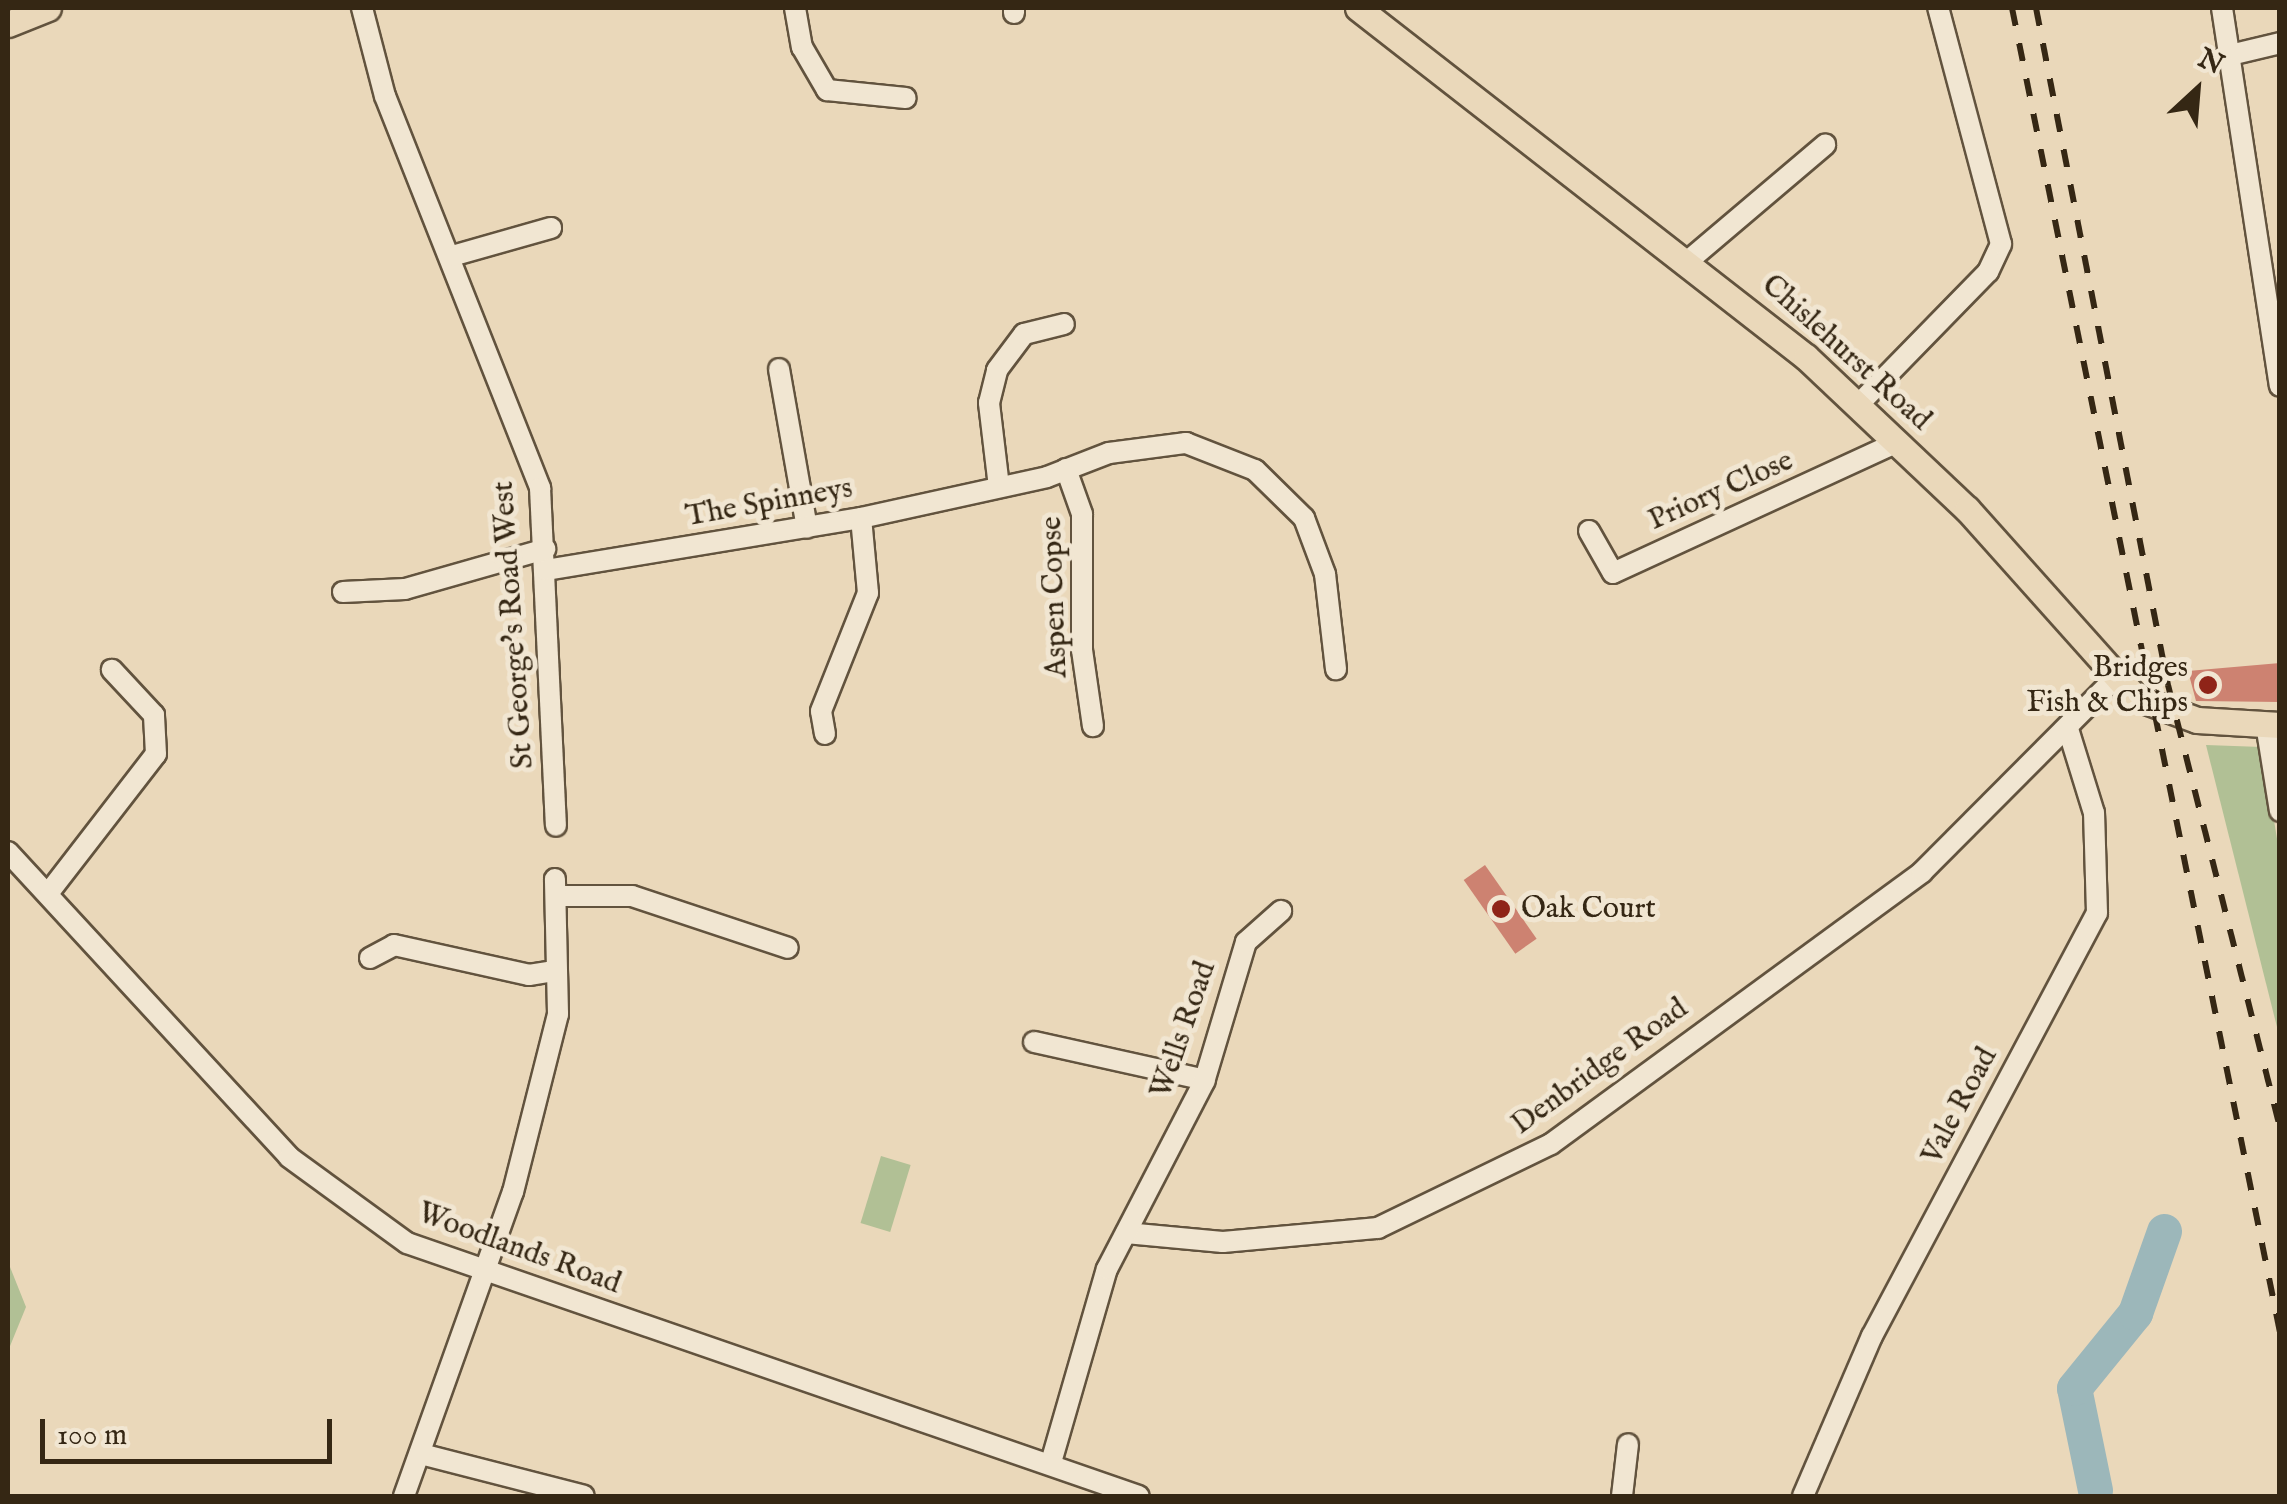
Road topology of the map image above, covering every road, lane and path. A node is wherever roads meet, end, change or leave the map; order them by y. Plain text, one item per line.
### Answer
1 (48, 8) edge
2 (362, 8) edge
3 (795, 8) edge
4 (1938, 8) edge
5 (2222, 8) edge
6 (1370, 11) edge
7 (8, 24) edge
8 (2280, 43) edge
9 (2226, 56) junction
10 (906, 98) dead end
11 (1825, 145) dead end
12 (551, 228) dead end
13 (452, 256) junction
14 (1688, 261) junction
15 (1064, 324) dead end
16 (779, 369) dead end
17 (2280, 386) edge
18 (1858, 405) junction
19 (1898, 442) junction
20 (1066, 469) junction
21 (999, 487) junction
22 (862, 518) junction
23 (806, 528) junction
24 (1589, 531) dead end
25 (546, 559) junction
26 (343, 592) dead end
27 (1336, 669) dead end
28 (112, 670) dead end
29 (2115, 678) junction
30 (2273, 725) edge
31 (1094, 726) dead end
32 (2069, 732) junction
33 (825, 734) dead end
34 (2280, 811) edge
35 (556, 826) dead end
36 (8, 852) edge
37 (50, 891) junction
38 (1281, 910) dead end
39 (788, 948) dead end
40 (370, 958) dead end
41 (554, 972) junction
42 (1034, 1042) dead end
43 (1205, 1080) junction
44 (1126, 1232) junction
45 (486, 1274) junction
46 (1628, 1444) dead end
47 (421, 1454) junction
48 (1052, 1459) junction
49 (404, 1496) edge
50 (584, 1496) edge
51 (1139, 1496) edge
52 (1622, 1496) edge
53 (1803, 1496) edge

1 - 7 main road
2 - 13 street, St George's Road West
3 - 10 street
4 - 18 street
5 - 9 street
6 - 14 main road, Chislehurst Road
8 - 9 street
9 - 17 street
11 - 14 street
12 - 13 street
13 - 25 street, St George's Road West
14 - 18 main road, Chislehurst Road
15 - 21 street
16 - 23 street
18 - 19 main road, Chislehurst Road
19 - 24 street, Priory Close
19 - 29 main road, Chislehurst Road
20 - 21 street, The Spinneys
20 - 27 street, The Spinneys
20 - 31 street, Aspen Copse
21 - 22 street, The Spinneys
22 - 23 street, The Spinneys
22 - 33 street
23 - 25 street, The Spinneys
25 - 26 street, The Spinneys
25 - 35 street, St George's Road West
28 - 37 street
29 - 30 main road, Chislehurst Road
29 - 32 street, Denbridge Road
30 - 34 street
32 - 44 street, Denbridge Road
32 - 53 street, Vale Road
36 - 37 street, Woodlands Road
37 - 45 street, Woodlands Road
38 - 43 street, Wells Road
39 - 41 street
40 - 41 street
41 - 45 street
42 - 43 street
43 - 44 street, Wells Road
44 - 48 street
45 - 47 street
45 - 48 street, Woodlands Road
46 - 52 street
47 - 49 street
47 - 50 street
48 - 51 street, Woodlands Road

